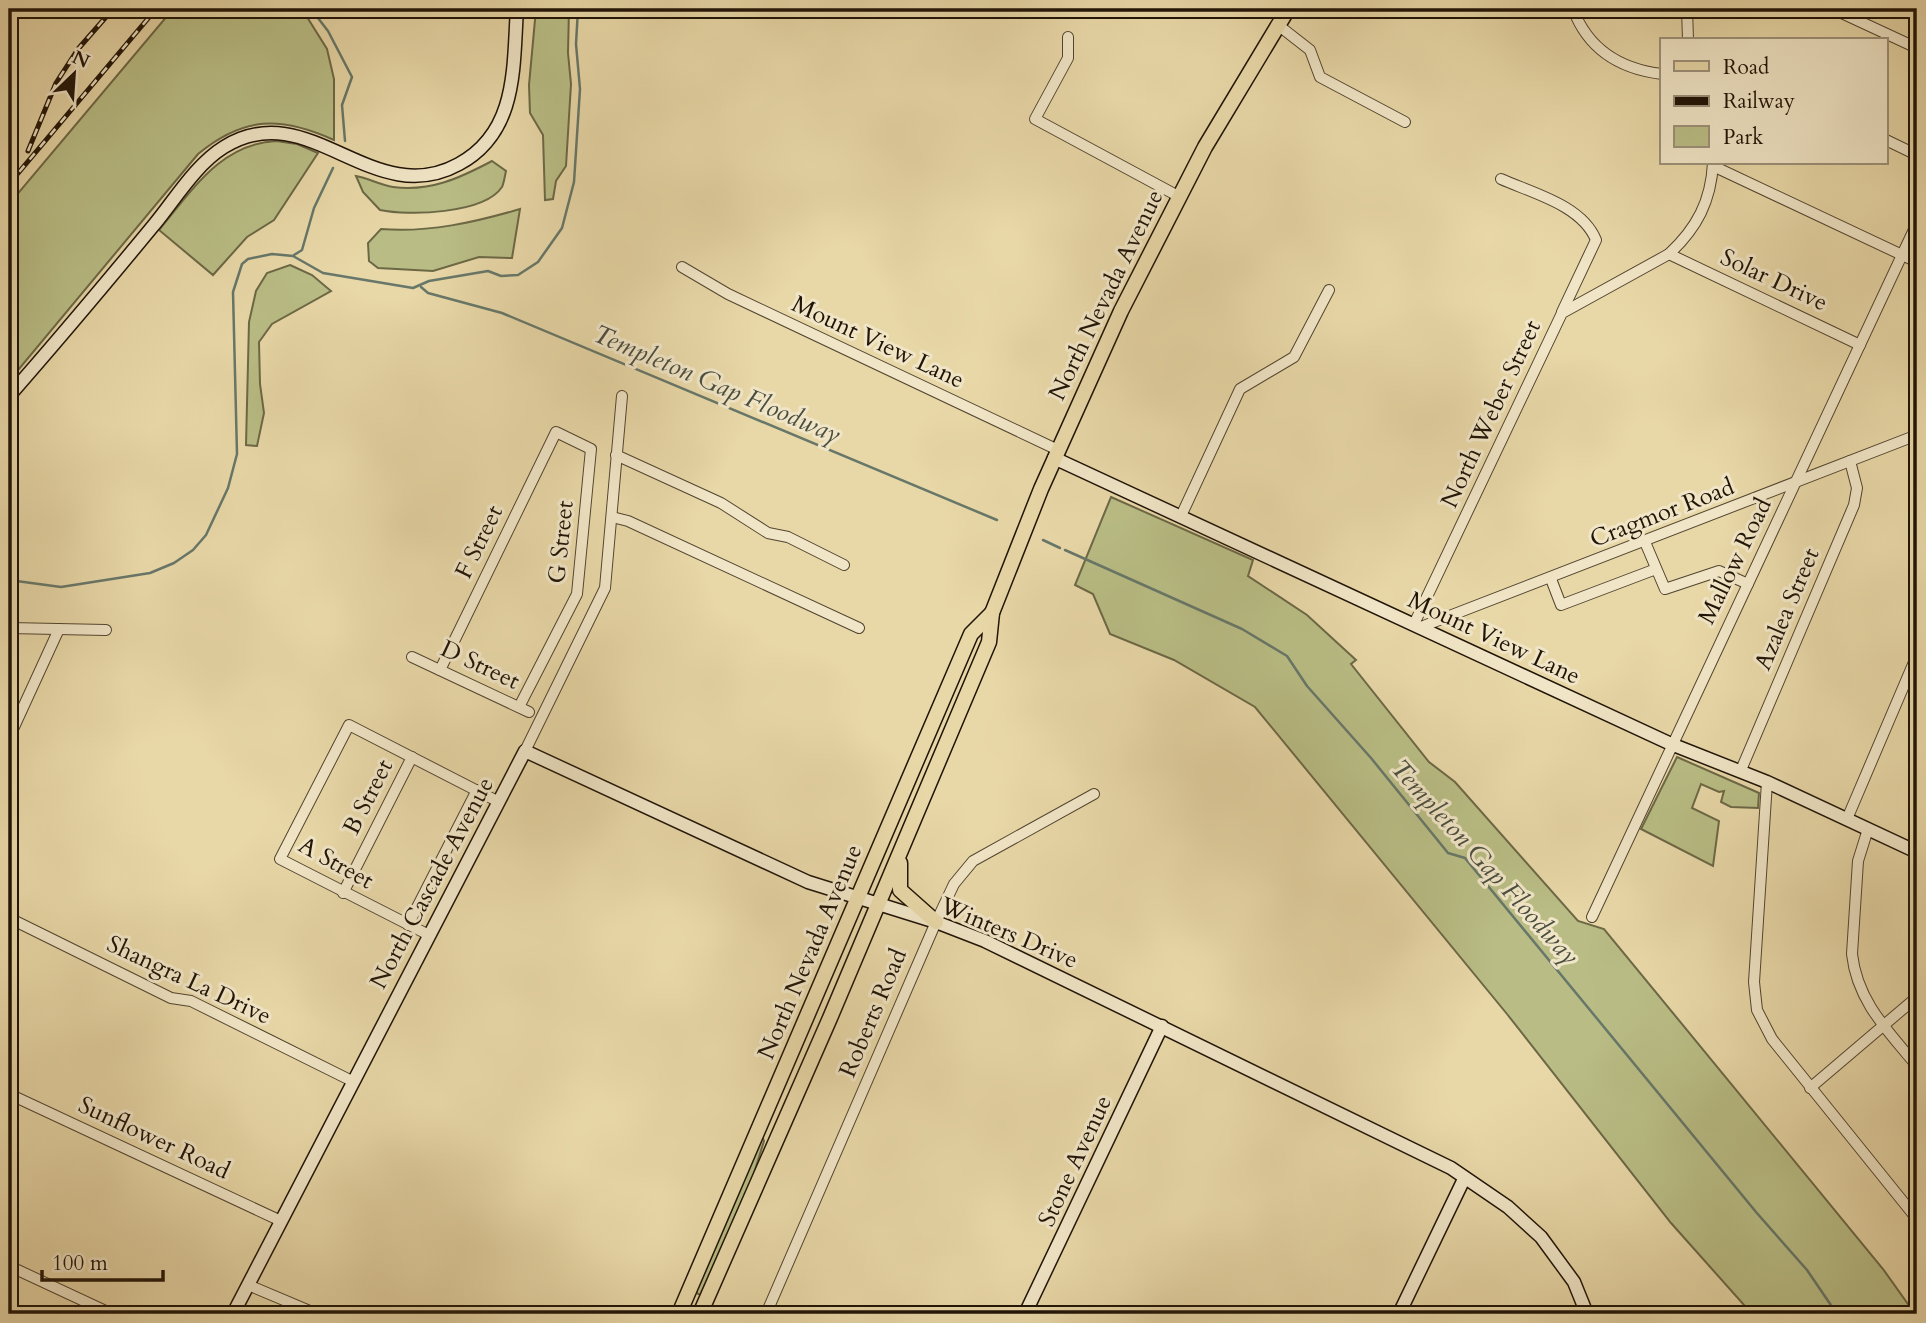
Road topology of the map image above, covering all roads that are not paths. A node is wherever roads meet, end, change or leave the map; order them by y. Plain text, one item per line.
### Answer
1 (517, 9) edge
2 (1288, 9) edge
3 (1573, 9) edge
4 (1687, 9) edge
5 (1833, 9) edge
6 (1278, 25) junction
7 (1068, 37) dead end
8 (1688, 38) edge
9 (1917, 48) edge
10 (1660, 74) edge
11 (1405, 122) dead end
12 (1888, 141) edge
13 (1917, 155) edge
14 (1713, 164) edge
15 (1501, 179) dead end
16 (1178, 196) junction
17 (1917, 223) edge
18 (1669, 254) junction
19 (1903, 255) junction
20 (1917, 262) edge
21 (682, 267) dead end
22 (1329, 290) dead end
23 (1562, 313) junction
24 (1860, 345) junction
25 (9, 396) edge
26 (622, 396) dead end
27 (556, 432) joint
28 (1917, 435) edge
29 (1056, 454) junction
30 (616, 455) junction
31 (1850, 461) junction
32 (1795, 484) junction
33 (1181, 516) junction
34 (612, 517) junction
35 (1645, 542) junction
36 (844, 565) dead end
37 (1656, 569) junction
38 (1551, 579) junction
39 (1748, 584) junction
40 (992, 613) junction
41 (1417, 625) junction
42 (9, 628) edge
43 (859, 628) dead end
44 (59, 629) junction
45 (106, 630) dead end
46 (1917, 655) edge
47 (412, 657) dead end
48 (440, 670) junction
49 (531, 712) junction
50 (9, 738) edge
51 (1671, 744) junction
52 (525, 751) junction
53 (412, 757) junction
54 (1741, 770) junction
55 (1767, 782) junction
56 (477, 790) junction
57 (1094, 794) dead end
58 (499, 802) junction
59 (1847, 819) junction
60 (1868, 829) junction
61 (905, 837) junction
62 (1917, 852) edge
63 (343, 892) junction
64 (858, 898) junction
65 (877, 904) junction
66 (1592, 917) dead end
67 (9, 918) edge
68 (936, 922) junction
69 (408, 925) junction
70 (429, 935) junction
71 (1917, 997) edge
72 (1162, 1026) junction
73 (1884, 1027) junction
74 (1917, 1066) edge
75 (352, 1081) junction
76 (1810, 1087) junction
77 (9, 1094) edge
78 (761, 1122) junction
79 (779, 1129) junction
80 (1464, 1179) junction
81 (1917, 1219) edge
82 (281, 1221) junction
83 (9, 1266) edge
84 (248, 1285) junction
85 (682, 1308) edge
86 (701, 1311) edge
87 (112, 1314) edge
88 (233, 1314) edge
89 (317, 1314) edge
90 (766, 1314) edge
91 (1025, 1314) edge
92 (1399, 1314) edge
93 (1587, 1314) edge

1 - 25 street
2 - 6 main road, North Nevada Avenue
3 - 10 street
4 - 8 street
5 - 9 street
6 - 11 street
6 - 16 main road, North Nevada Avenue
7 - 16 street
12 - 13 street
14 - 18 street, North Weber Street
14 - 19 street
15 - 23 street
16 - 29 main road, North Nevada Avenue
17 - 19 street, Mallow Road
18 - 23 street, North Weber Street
18 - 24 street, Solar Drive
19 - 20 street
19 - 24 street, Mallow Road
21 - 29 street, Mount View Lane
22 - 33 street
23 - 41 street, North Weber Street
24 - 32 street, Mallow Road
26 - 30 street, North Cascade Avenue
27 - 48 street, F Street
27 - 49 street, G Street
28 - 31 street, Cragmor Road
29 - 33 street, Mount View Lane
29 - 40 main road, North Nevada Avenue
30 - 34 street, North Cascade Avenue
30 - 36 street
31 - 32 street, Cragmor Road
31 - 54 street, Azalea Street
32 - 35 street, Cragmor Road
32 - 39 street, Mallow Road
33 - 41 street, Mount View Lane
34 - 43 street
34 - 49 street, North Cascade Avenue
35 - 37 street
35 - 38 street, Cragmor Road
37 - 38 street
37 - 39 street
38 - 41 street, Cragmor Road
39 - 51 street, Mallow Road
40 - 61 main road, North Nevada Avenue
40 - 64 main road, North Nevada Avenue
41 - 51 street, Mount View Lane
42 - 44 street
44 - 45 street
44 - 50 street
46 - 59 street
47 - 48 street, D Street
48 - 49 street, D Street
49 - 52 street, North Cascade Avenue
51 - 54 street, Mount View Lane
51 - 66 street, Mallow Road
52 - 58 street, North Cascade Avenue
52 - 64 street, Winters Drive
53 - 56 street
53 - 63 street, B Street
53 - 63 street, A Street
54 - 55 street, Mount View Lane
55 - 59 street, Mount View Lane
55 - 76 street
56 - 58 street
56 - 69 street
57 - 68 street, Roberts Road
58 - 70 street, North Cascade Avenue
59 - 60 street, Mount View Lane
60 - 62 street, Mount View Lane
60 - 73 street
61 - 65 main road, North Nevada Avenue
61 - 68 main road
63 - 69 street, A Street
64 - 65 street, Winters Drive
64 - 78 main road, North Nevada Avenue
65 - 68 street, Winters Drive
65 - 79 main road, North Nevada Avenue
67 - 75 street, Shangra La Drive
68 - 72 street, Winters Drive
68 - 90 street, Roberts Road
69 - 70 street, A Street
70 - 75 street, North Cascade Avenue
71 - 73 street
72 - 80 street, Winters Drive
72 - 91 street, Stone Avenue
73 - 74 street
73 - 76 street
75 - 82 street, North Cascade Avenue
76 - 81 street
77 - 82 street, Sunflower Road
78 - 79 street
78 - 85 main road, North Nevada Avenue
79 - 86 main road, North Nevada Avenue
80 - 92 street
80 - 93 street, Winters Drive
82 - 84 street, North Cascade Avenue
83 - 87 street
84 - 88 street, North Cascade Avenue
84 - 89 street
85 - 86 street

